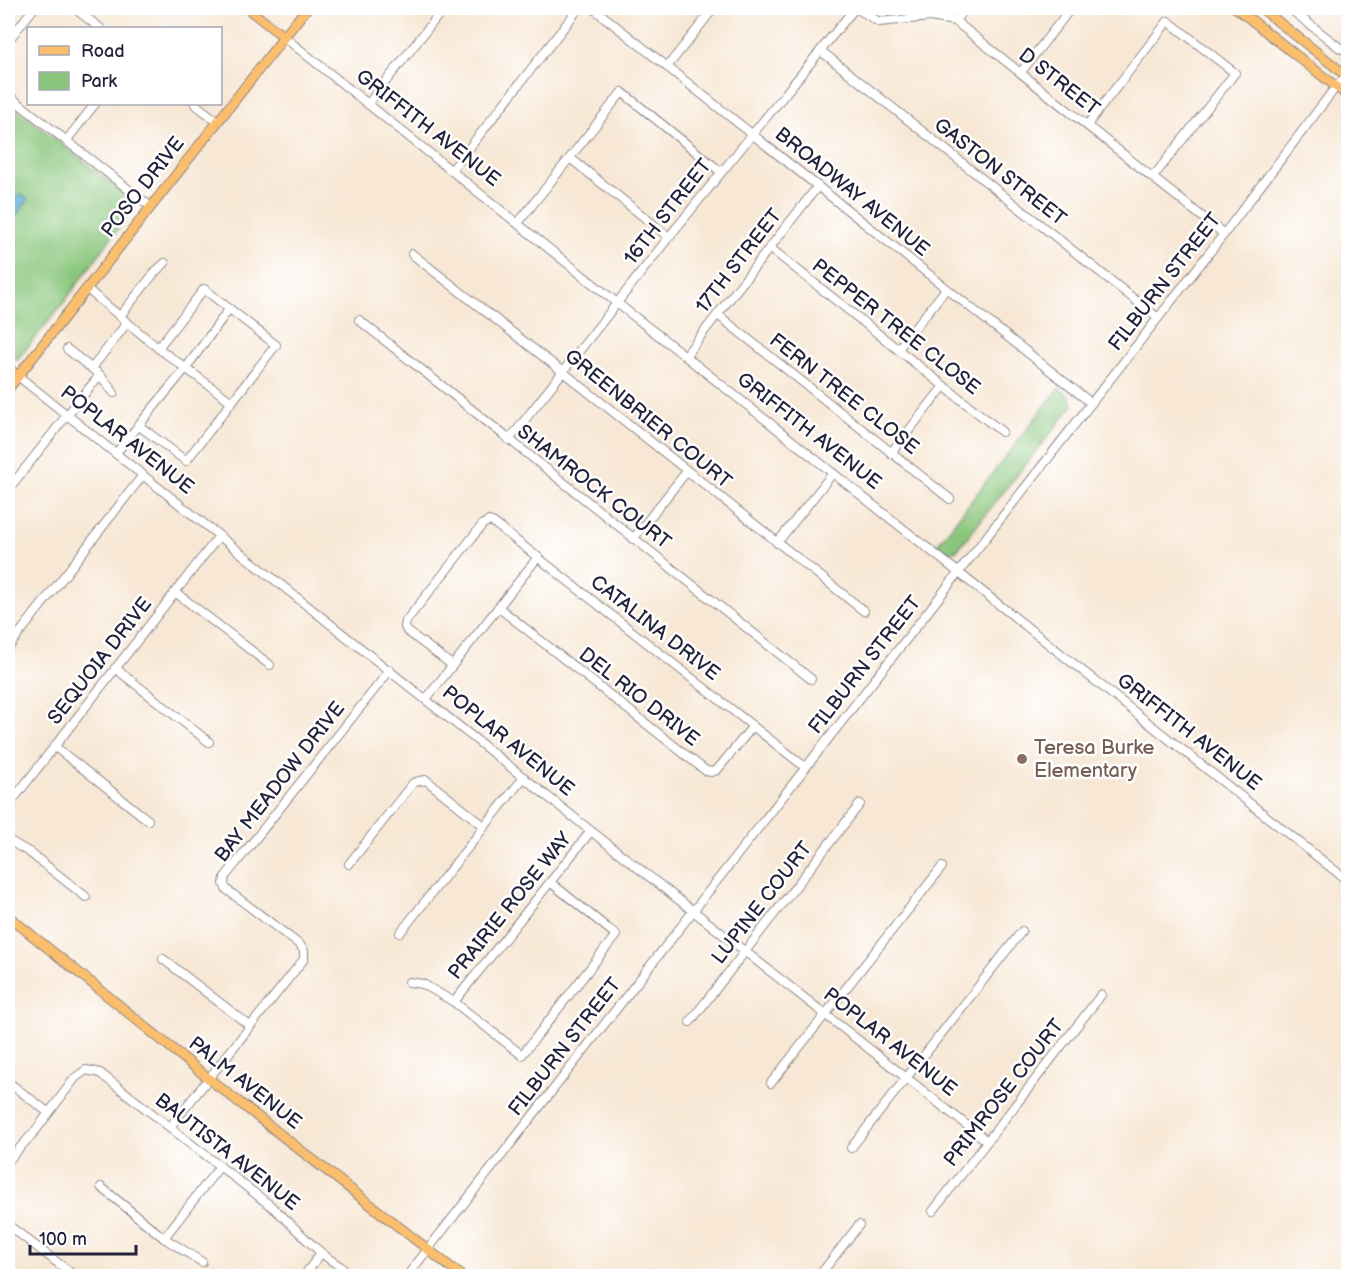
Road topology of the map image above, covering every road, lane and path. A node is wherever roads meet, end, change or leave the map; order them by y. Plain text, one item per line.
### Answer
1 (34, 8) edge
2 (74, 8) edge
3 (247, 8) edge
4 (308, 8) edge
5 (444, 8) edge
6 (579, 8) edge
7 (593, 8) edge
8 (714, 8) edge
9 (855, 8) edge
10 (965, 8) edge
11 (1071, 8) edge
12 (1236, 8) edge
13 (1261, 8) edge
14 (1293, 9) edge
15 (955, 21) junction
16 (99, 27) edge
17 (284, 37) junction
18 (8, 41) edge
19 (821, 51) junction
20 (1348, 51) edge
21 (667, 67) junction
22 (1021, 72) junction
23 (1348, 75) edge
24 (1336, 87) junction
25 (8, 95) edge
26 (1348, 96) edge
27 (368, 104) junction
28 (94, 105) edge
29 (196, 105) edge
30 (218, 122) junction
31 (1087, 125) junction
32 (752, 134) junction
33 (66, 141) junction
34 (570, 158) junction
35 (452, 170) junction
36 (721, 172) junction
37 (1153, 177) junction
38 (818, 186) junction
39 (151, 207) junction
40 (518, 223) junction
41 (1224, 234) junction
42 (669, 237) junction
43 (770, 248) junction
44 (412, 254) dead end
45 (165, 263) dead end
46 (87, 289) junction
47 (946, 289) junction
48 (617, 303) junction
49 (229, 309) junction
50 (718, 315) junction
51 (120, 316) junction
52 (1158, 318) junction
53 (359, 320) dead end
54 (128, 323) junction
55 (158, 348) junction
56 (898, 349) junction
57 (67, 350) dead end
58 (685, 356) junction
59 (92, 368) junction
60 (186, 368) junction
61 (8, 369) edge
62 (563, 372) junction
63 (100, 375) junction
64 (18, 376) junction
65 (944, 386) junction
66 (8, 389) edge
67 (114, 393) dead end
68 (232, 402) junction
69 (1092, 403) junction
70 (67, 415) junction
71 (138, 425) junction
72 (1002, 432) dead end
73 (509, 440) junction
74 (116, 453) junction
75 (891, 453) junction
76 (687, 471) junction
77 (832, 473) junction
78 (143, 475) junction
79 (8, 490) edge
80 (950, 499) dead end
81 (219, 536) junction
82 (633, 539) junction
83 (777, 543) junction
84 (538, 557) junction
85 (959, 572) junction
86 (175, 592) junction
87 (498, 608) junction
88 (864, 611) dead end
89 (8, 648) edge
90 (452, 665) junction
91 (270, 666) dead end
92 (115, 668) junction
93 (390, 670) junction
94 (811, 679) dead end
95 (426, 699) junction
96 (753, 726) junction
97 (209, 742) dead end
98 (54, 746) junction
99 (805, 767) junction
100 (524, 777) junction
101 (860, 804) dead end
102 (8, 806) edge
103 (148, 820) dead end
104 (483, 826) junction
105 (591, 831) junction
106 (8, 840) edge
107 (349, 864) dead end
108 (942, 867) dead end
109 (1348, 881) edge
110 (550, 882) junction
111 (86, 897) dead end
112 (693, 911) junction
113 (8, 916) edge
114 (1022, 931) dead end
115 (400, 933) dead end
116 (745, 951) junction
117 (163, 959) dead end
118 (409, 982) dead end
119 (1101, 995) dead end
120 (454, 1002) junction
121 (826, 1014) junction
122 (690, 1022) dead end
123 (250, 1026) junction
124 (208, 1078) junction
125 (907, 1078) junction
126 (9, 1083) edge
127 (771, 1083) dead end
128 (49, 1113) junction
129 (170, 1127) junction
130 (987, 1141) junction
131 (851, 1148) dead end
132 (8, 1161) edge
133 (220, 1166) junction
134 (101, 1187) dead end
135 (933, 1211) dead end
136 (8, 1225) edge
137 (859, 1225) dead end
138 (164, 1238) junction
139 (428, 1250) junction
140 (321, 1253) junction
141 (202, 1262) dead end
142 (343, 1268) dead end
143 (75, 1276) edge
144 (304, 1276) edge
145 (407, 1276) edge
146 (462, 1276) edge
147 (819, 1276) edge

1 - 18 street
2 - 16 street
3 - 17 main road, GRIFFITH AVENUE
4 - 17 main road, POSO DRIVE
5 - 27 street
6 - 35 street
7 - 21 street, BROADWAY AVENUE
8 - 21 street
9 - 15 street
9 - 19 street, 16TH STREET
10 - 15 street
11 - 22 street
12 - 24 main road
13 - 23 main road
14 - 20 street
15 - 22 street, D STREET
17 - 27 street, GRIFFITH AVENUE
17 - 30 main road, POSO DRIVE
19 - 32 street, 16TH STREET
19 - 52 street, GASTON STREET
21 - 32 street, BROADWAY AVENUE
22 - 31 street, D STREET
23 - 24 street, FILBURN STREET
24 - 26 main road
24 - 41 street, FILBURN STREET
25 - 33 street
27 - 35 street, GRIFFITH AVENUE
28 - 33 street
29 - 30 street
30 - 39 main road, POSO DRIVE
31 - 37 street, D STREET
31 - 37 street
32 - 36 street, 16TH STREET
32 - 38 street, BROADWAY AVENUE
33 - 39 street
34 - 36 street
34 - 40 street
34 - 42 street
35 - 40 street, GRIFFITH AVENUE
36 - 42 street, 16TH STREET
37 - 41 street, D STREET
38 - 43 street, 17TH STREET
38 - 47 street, BROADWAY AVENUE
39 - 46 main road, POSO DRIVE
40 - 48 street, GRIFFITH AVENUE
41 - 52 street, FILBURN STREET
42 - 48 street, 16TH STREET
43 - 50 street, 17TH STREET
43 - 56 street, PEPPER TREE CLOSE
44 - 62 street, GREENBRIER COURT
45 - 51 street
46 - 51 street
46 - 64 main road, POSO DRIVE
47 - 56 street
47 - 69 street, BROADWAY AVENUE
48 - 58 street, GRIFFITH AVENUE
48 - 62 street, 16TH STREET
49 - 55 street
49 - 60 street
49 - 68 street
50 - 58 street, 17TH STREET
50 - 75 street, FERN TREE CLOSE
51 - 54 street
52 - 69 street, FILBURN STREET
53 - 73 street, SHAMROCK COURT
54 - 55 street
54 - 59 street
55 - 60 street
56 - 65 street, PEPPER TREE CLOSE
57 - 59 street
58 - 77 street, GRIFFITH AVENUE
59 - 63 street
60 - 68 street
60 - 71 street
61 - 64 main road, POPLAR AVENUE
62 - 73 street, 16TH STREET
62 - 76 street, GREENBRIER COURT
63 - 67 street
63 - 70 street
64 - 66 main road, POSO DRIVE
64 - 70 street, POPLAR AVENUE
65 - 72 street, PEPPER TREE CLOSE
65 - 75 street
68 - 71 street
69 - 85 street, FILBURN STREET
70 - 74 street, POPLAR AVENUE
70 - 79 street
71 - 74 street
73 - 82 street, SHAMROCK COURT
74 - 78 street, POPLAR AVENUE
75 - 80 street, FERN TREE CLOSE
76 - 82 street
76 - 83 street, GREENBRIER COURT
77 - 83 street
77 - 85 street, GRIFFITH AVENUE
78 - 81 street, POPLAR AVENUE
78 - 89 street
81 - 86 street, SEQUOIA DRIVE
81 - 93 street, POPLAR AVENUE
82 - 94 street, SHAMROCK COURT
83 - 88 street, GREENBRIER COURT
84 - 87 street
84 - 90 street, CATALINA DRIVE
84 - 96 street, CATALINA DRIVE
85 - 99 street, FILBURN STREET
85 - 109 street, GRIFFITH AVENUE
86 - 91 street
86 - 92 street, SEQUOIA DRIVE
87 - 90 street
87 - 96 street, DEL RIO DRIVE
90 - 95 street
92 - 97 street
92 - 98 street, SEQUOIA DRIVE
93 - 95 street, POPLAR AVENUE
93 - 123 street, BAY MEADOW DRIVE
95 - 100 street, POPLAR AVENUE
96 - 99 street, CATALINA DRIVE
98 - 102 street, SEQUOIA DRIVE
98 - 103 street
99 - 112 street, FILBURN STREET
100 - 104 street
100 - 105 street, POPLAR AVENUE
101 - 116 street, LUPINE COURT
104 - 107 street
104 - 115 street
105 - 110 street, PRAIRIE ROSE WAY
105 - 112 street, POPLAR AVENUE
106 - 111 street
108 - 121 street
110 - 120 street, PRAIRIE ROSE WAY
110 - 120 street
112 - 116 street, POPLAR AVENUE
112 - 139 street, FILBURN STREET
113 - 124 main road, PALM AVENUE
114 - 125 street
116 - 121 street, POPLAR AVENUE
116 - 122 street, LUPINE COURT
117 - 123 street
118 - 120 street
119 - 130 street, PRIMROSE COURT
121 - 125 street, POPLAR AVENUE
121 - 127 street
123 - 124 street, BAY MEADOW DRIVE
124 - 129 street, BAY MEADOW DRIVE
124 - 139 main road, PALM AVENUE
125 - 130 street, POPLAR AVENUE
125 - 131 street
126 - 128 street
128 - 129 street, BAUTISTA AVENUE
128 - 132 street
129 - 133 street, BAUTISTA AVENUE
130 - 135 street, PRIMROSE COURT
133 - 138 street
133 - 140 street, BAUTISTA AVENUE
134 - 138 street
136 - 143 street
137 - 147 street
138 - 141 street
139 - 145 street, FILBURN STREET
139 - 146 main road, PALM AVENUE
140 - 142 street, BAUTISTA AVENUE
140 - 144 street

